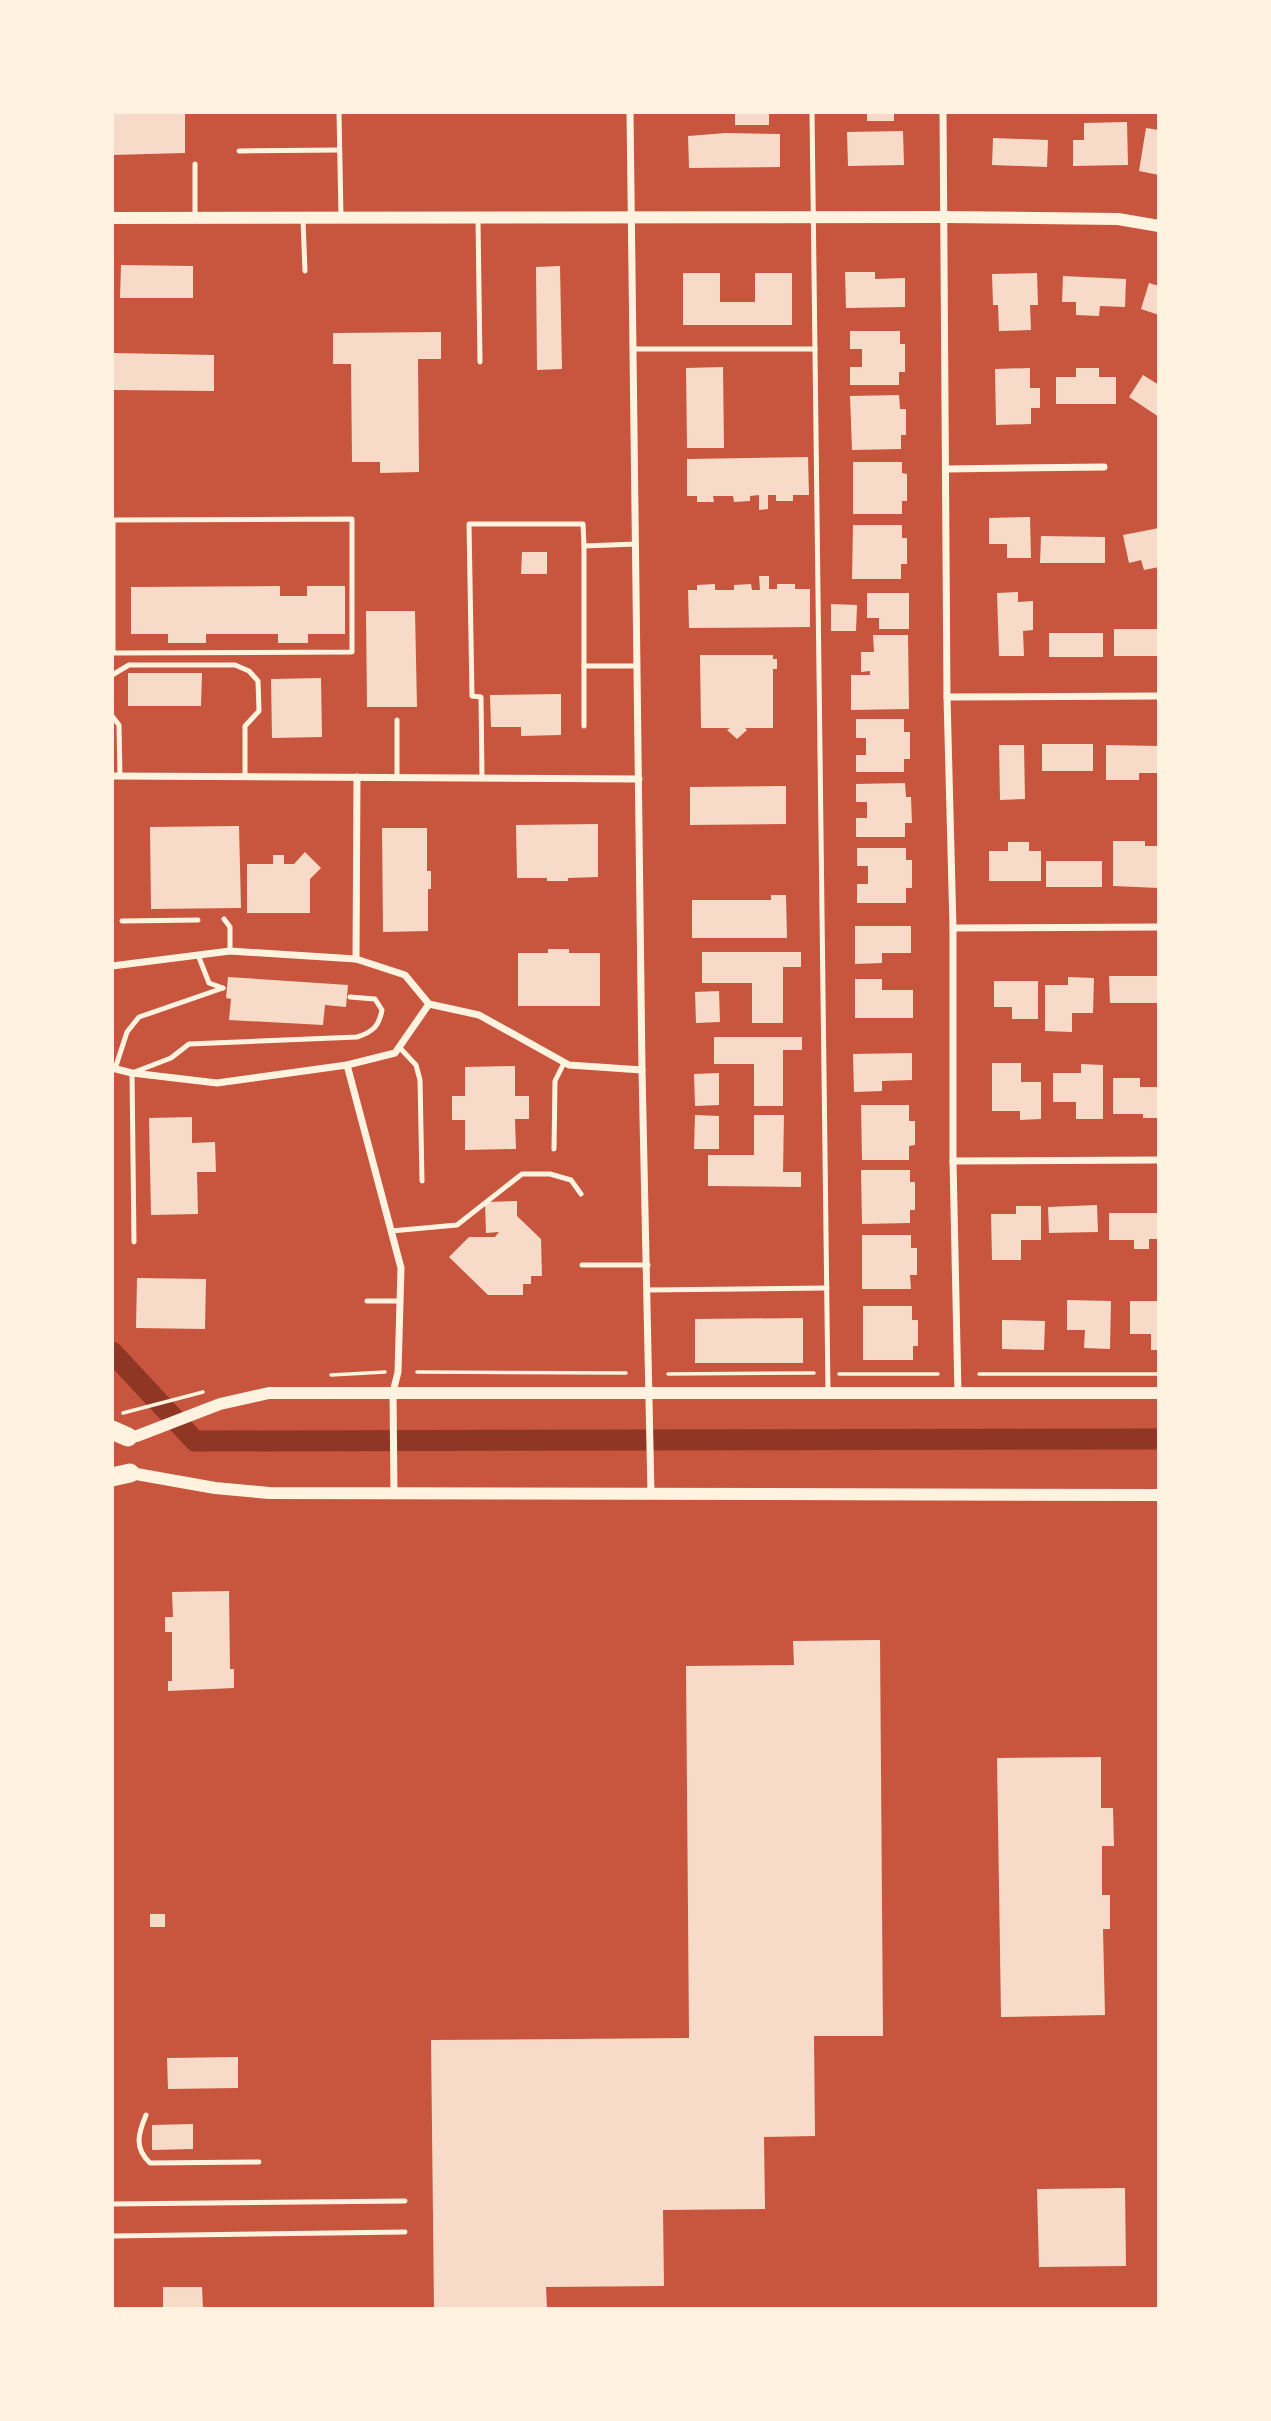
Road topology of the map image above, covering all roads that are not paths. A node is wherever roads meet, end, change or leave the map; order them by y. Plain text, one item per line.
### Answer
1 (339, 112) edge
2 (630, 112) edge
3 (812, 112) edge
4 (943, 112) edge
5 (339, 150) junction
6 (239, 151) dead end
7 (195, 164) dead end
8 (478, 216) junction
9 (632, 216) junction
10 (813, 216) junction
11 (944, 216) junction
12 (195, 217) junction
13 (303, 217) junction
14 (341, 217) junction
15 (112, 218) edge
16 (1159, 226) edge
17 (304, 271) dead end
18 (633, 349) junction
19 (815, 349) junction
20 (480, 362) dead end
21 (1104, 467) dead end
22 (946, 469) junction
23 (636, 544) junction
24 (584, 546) junction
25 (112, 594) edge
26 (637, 666) junction
27 (584, 667) junction
28 (112, 675) edge
29 (1159, 696) edge
30 (947, 697) junction
31 (112, 716) edge
32 (397, 720) dead end
33 (584, 726) dead end
34 (116, 776) edge
35 (245, 776) junction
36 (357, 777) junction
37 (397, 777) junction
38 (482, 777) junction
39 (639, 779) junction
40 (224, 919) dead end
41 (198, 920) dead end
42 (122, 921) dead end
43 (1159, 927) edge
44 (953, 928) junction
45 (230, 951) junction
46 (198, 955) junction
47 (356, 959) junction
48 (112, 966) edge
49 (350, 998) dead end
50 (429, 1004) junction
51 (399, 1047) junction
52 (565, 1063) junction
53 (347, 1065) junction
54 (114, 1068) edge
55 (642, 1070) junction
56 (132, 1073) junction
57 (554, 1149) dead end
58 (1159, 1160) edge
59 (953, 1161) junction
60 (422, 1181) dead end
61 (581, 1194) dead end
62 (391, 1231) junction
63 (134, 1242) dead end
64 (582, 1265) dead end
65 (648, 1265) junction
66 (827, 1288) junction
67 (648, 1290) junction
68 (367, 1301) dead end
69 (400, 1301) junction
70 (393, 1392) junction
71 (650, 1392) junction
72 (828, 1393) junction
73 (958, 1393) junction
74 (1159, 1393) edge
75 (117, 1435) edge
76 (118, 1473) edge
77 (394, 1494) junction
78 (651, 1494) junction
79 (1159, 1495) edge
80 (146, 2115) dead end
81 (259, 2162) dead end
82 (405, 2201) dead end
83 (112, 2204) edge
84 (405, 2232) dead end
85 (112, 2235) edge

1 - 5 lane
2 - 9 street
3 - 10 lane
4 - 11 street
5 - 6 lane
5 - 14 lane
7 - 12 lane
8 - 9 street
8 - 14 street
8 - 20 lane
9 - 10 street
9 - 18 street
10 - 11 street
10 - 19 lane
11 - 16 street
11 - 22 street
12 - 13 street
12 - 15 street
13 - 14 street
13 - 17 lane
18 - 19 lane
18 - 23 street
19 - 66 lane
21 - 22 street
22 - 30 street
23 - 24 lane
23 - 26 street
24 - 27 lane
24 - 38 lane
25 - 25 lane
26 - 27 lane
26 - 39 street
27 - 33 lane
28 - 35 lane
29 - 30 street
30 - 44 street
31 - 34 lane
32 - 37 lane
34 - 35 street
35 - 36 street
36 - 37 street
36 - 47 street
37 - 38 street
38 - 39 street
39 - 55 street
40 - 45 lane
41 - 42 lane
43 - 44 street
44 - 59 street
45 - 46 street
45 - 47 street
46 - 48 street
46 - 54 lane
47 - 50 street
49 - 56 lane
50 - 51 street
50 - 52 street
51 - 53 street
51 - 60 lane
52 - 55 street
52 - 57 lane
53 - 56 street
53 - 62 street
54 - 56 street
55 - 65 street
56 - 63 lane
58 - 59 street
59 - 73 street
61 - 62 lane
62 - 69 street
64 - 65 lane
65 - 67 street
66 - 67 lane
66 - 72 lane
67 - 71 street
68 - 69 lane
69 - 70 street
70 - 71 street
70 - 75 street
70 - 77 street
71 - 72 street
71 - 78 street
72 - 73 street
73 - 74 street
76 - 77 street
77 - 78 street
78 - 79 street
80 - 81 lane
82 - 83 lane
84 - 85 lane

